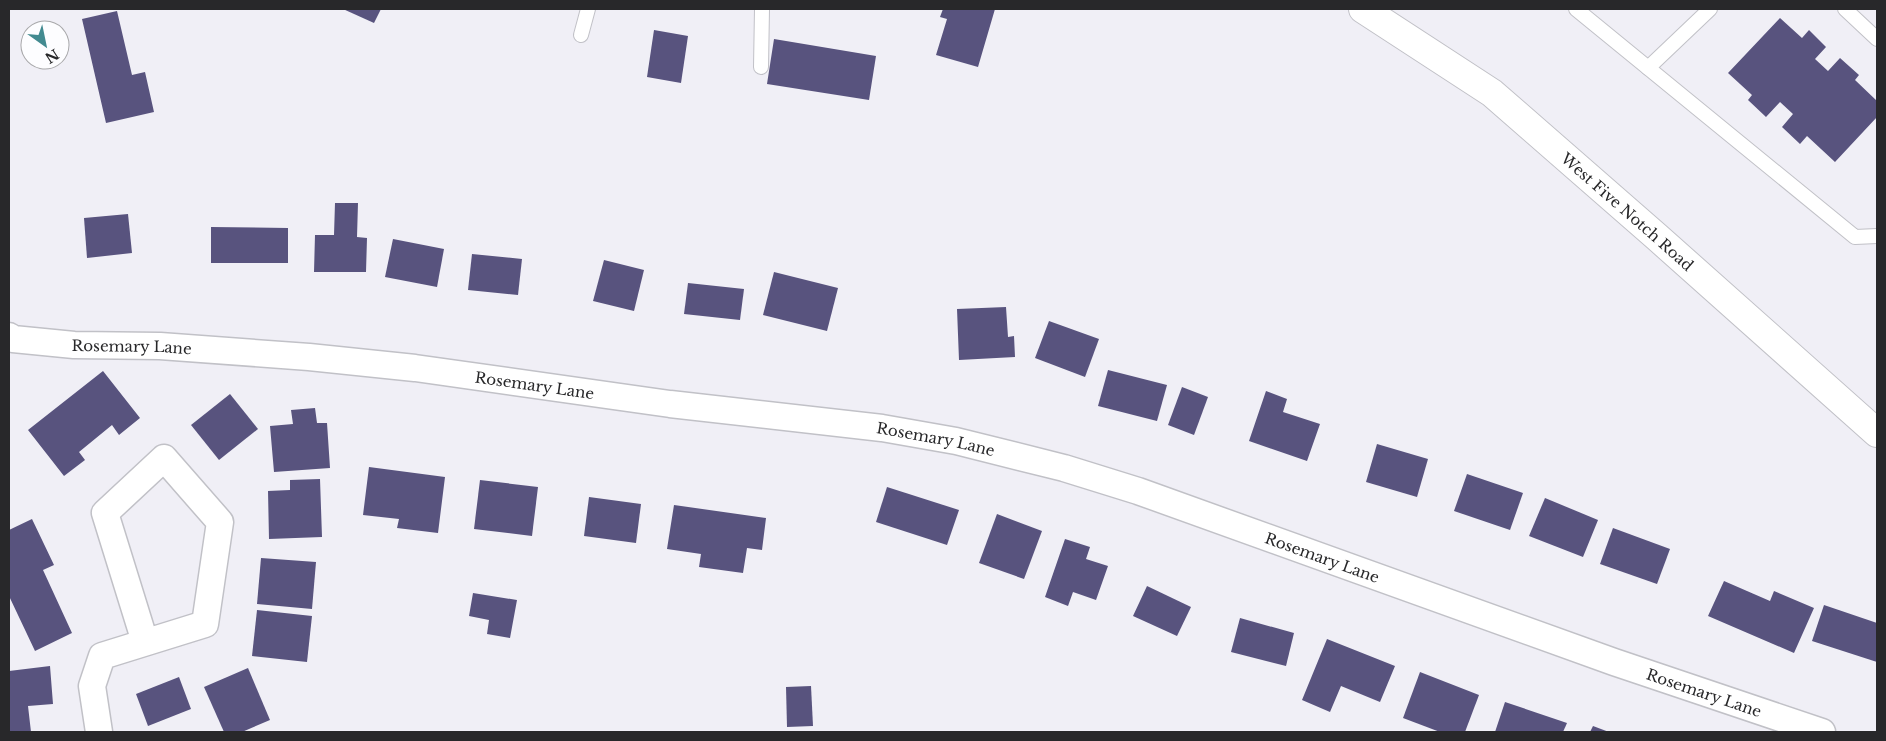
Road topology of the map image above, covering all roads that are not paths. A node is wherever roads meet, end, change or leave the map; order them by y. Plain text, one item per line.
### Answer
1 (588, 9) edge
2 (762, 9) edge
3 (1363, 9) edge
4 (1576, 9) edge
5 (1710, 9) edge
6 (1845, 9) edge
7 (581, 35) dead end
8 (1877, 39) edge
9 (761, 67) dead end
10 (1648, 68) junction
11 (1877, 236) edge
12 (9, 336) edge
13 (1877, 433) edge
14 (145, 642) junction
15 (99, 732) edge
16 (1822, 732) edge

1 - 7 lane
2 - 9 lane
3 - 13 street, West Five Notch Road
4 - 10 lane
5 - 10 lane
6 - 8 lane
10 - 11 lane
12 - 16 street, Rosemary Lane
14 - 14 street
14 - 15 street

